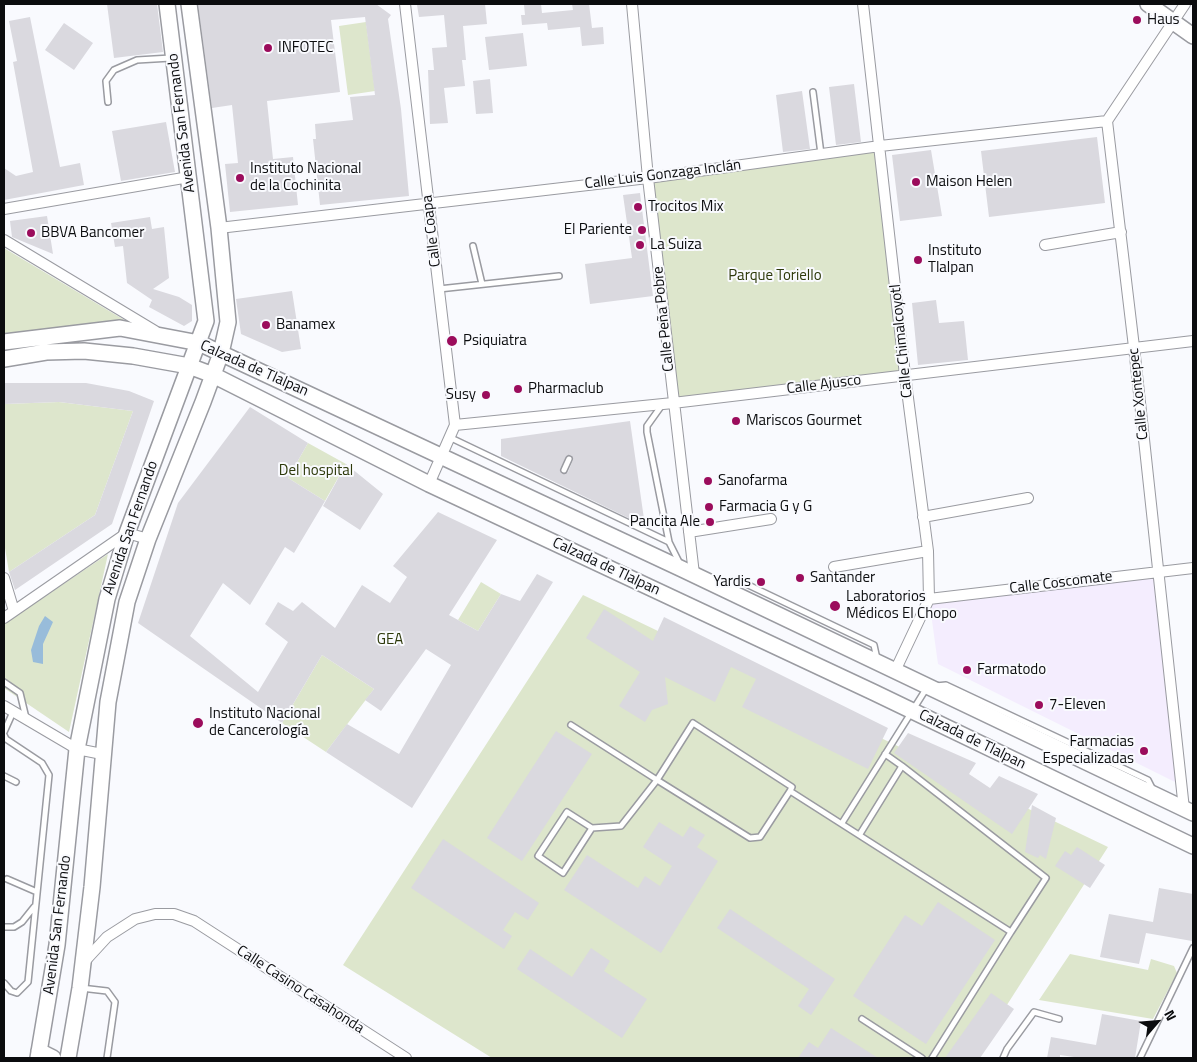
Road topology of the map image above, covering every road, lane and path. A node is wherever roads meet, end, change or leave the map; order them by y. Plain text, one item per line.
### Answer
1 (167, 4) edge
2 (189, 4) edge
3 (405, 4) edge
4 (632, 4) edge
5 (863, 4) edge
6 (1148, 4) edge
7 (1185, 4) edge
8 (1173, 22) junction
9 (1193, 36) edge
10 (174, 58) junction
11 (813, 92) dead end
12 (108, 102) dead end
13 (1107, 121) junction
14 (880, 146) junction
15 (821, 154) junction
16 (189, 178) junction
17 (648, 178) junction
18 (428, 203) junction
19 (4, 209) edge
20 (218, 228) junction
21 (1121, 232) junction
22 (4, 240) edge
23 (1045, 245) dead end
24 (473, 246) dead end
25 (559, 276) dead end
26 (482, 284) junction
27 (438, 289) junction
28 (162, 336) junction
29 (1193, 341) edge
30 (4, 342) edge
31 (199, 344) junction
32 (1134, 347) junction
33 (221, 353) junction
34 (4, 359) edge
35 (189, 366) junction
36 (905, 374) junction
37 (213, 376) junction
38 (673, 403) junction
39 (662, 404) junction
40 (454, 425) junction
41 (449, 437) junction
42 (441, 456) junction
43 (569, 458) dead end
44 (564, 470) dead end
45 (428, 484) junction
46 (1028, 498) dead end
47 (923, 516) junction
48 (771, 519) dead end
49 (688, 532) junction
50 (127, 533) junction
51 (148, 539) junction
52 (669, 542) junction
53 (928, 551) junction
54 (834, 567) dead end
55 (1193, 568) edge
56 (688, 571) junction
57 (1158, 572) junction
58 (4, 578) edge
59 (929, 599) junction
60 (14, 611) junction
61 (4, 618) edge
62 (895, 671) junction
63 (4, 682) edge
64 (927, 687) junction
65 (8, 709) edge
66 (912, 711) junction
67 (26, 721) junction
68 (572, 724) dead end
69 (4, 733) edge
70 (77, 749) junction
71 (102, 754) junction
72 (885, 754) junction
73 (902, 766) junction
74 (4, 776) edge
75 (657, 780) junction
76 (16, 782) dead end
77 (100, 785) junction
78 (74, 788) junction
79 (790, 791) junction
80 (1189, 811) edge
81 (842, 823) junction
82 (592, 828) junction
83 (860, 834) junction
84 (1193, 846) edge
85 (7, 879) dead end
86 (37, 892) junction
87 (36, 904) junction
88 (4, 927) edge
89 (1011, 932) junction
90 (1193, 948) edge
91 (83, 963) junction
92 (4, 983) edge
93 (80, 988) junction
94 (862, 1019) dead end
95 (1059, 1019) dead end
96 (39, 1055) edge
97 (53, 1058) edge
98 (68, 1058) edge
99 (107, 1058) edge
100 (406, 1058) edge
101 (922, 1058) edge
102 (932, 1058) edge
103 (1003, 1058) edge
104 (1140, 1058) edge

1 - 10 main road, Avenida San Fernando
2 - 20 main road, Avenida San Fernando
3 - 18 street, Calle Coapa
4 - 17 street, Calle Peña Pobre
5 - 14 street, Calle Chimalcoyotl
6 - 8 main road
7 - 8 street
8 - 9 main road
8 - 13 street
10 - 12 lane
10 - 16 main road, Avenida San Fernando
11 - 15 lane
13 - 14 street, Calle Luis Gonzaga Inclán
13 - 21 street, Calle Xontepec
14 - 15 street, Calle Luis Gonzaga Inclán
14 - 36 street, Calle Chimalcoyotl
15 - 17 street, Calle Luis Gonzaga Inclán
16 - 19 street
16 - 31 main road, Avenida San Fernando
17 - 18 street, Calle Luis Gonzaga Inclán
17 - 38 street, Calle Peña Pobre
18 - 20 street, Calle Luis Gonzaga Inclán
18 - 27 street, Calle Coapa
20 - 33 main road, Avenida San Fernando
21 - 23 street
21 - 32 street, Calle Xontepec
22 - 28 street
24 - 26 lane
25 - 26 lane
26 - 27 lane
27 - 40 street, Calle Coapa
28 - 30 main road, Calzada de Tlalpan
28 - 31 main road, Calzada de Tlalpan
29 - 32 street, Calle Ajusco
31 - 33 main road, Calzada de Tlalpan
31 - 35 main road, Avenida San Fernando
32 - 36 street, Calle Ajusco
32 - 57 street, Calle Xontepec
33 - 37 main road, Avenida San Fernando
33 - 42 main road, Calzada de Tlalpan
34 - 35 main road, Calzada de Tlalpan
35 - 37 main road, Calzada de Tlalpan
35 - 50 main road, Avenida San Fernando
36 - 38 street, Calle Ajusco
36 - 47 street, Calle Chimalcoyotl
37 - 45 main road, Calzada de Tlalpan
37 - 51 main road, Avenida San Fernando
38 - 39 street, Calle Ajusco
38 - 49 street, Calle Peña Pobre
39 - 40 street, Calle Ajusco
39 - 52 lane
40 - 41 street, Calle Coapa
41 - 42 street, Calle Coapa
41 - 52 lane
42 - 45 street, Calle Coapa
42 - 56 main road, Calzada de Tlalpan
43 - 44 lane
45 - 66 main road, Calzada de Tlalpan
46 - 47 street
47 - 53 street, Calle Chimalcoyotl
48 - 49 street
49 - 56 street, Calle Peña Pobre
50 - 51 street
50 - 60 street
50 - 70 main road, Avenida San Fernando
51 - 71 main road, Avenida San Fernando
52 - 56 lane
53 - 54 street
53 - 59 street, Calle Chimalcoyotl
55 - 57 street, Calle Coscomate
56 - 62 main road, Calzada de Tlalpan
57 - 59 street, Calle Coscomate
57 - 80 street, Calle Xontepec
58 - 60 street
59 - 62 street, Calle Chimalcoyotl
60 - 61 street
62 - 64 main road, Calzada de Tlalpan
63 - 67 lane
64 - 66 lane
64 - 80 main road, Calzada de Tlalpan
65 - 67 street
65 - 69 lane
66 - 72 lane
66 - 84 main road, Calzada de Tlalpan
67 - 70 street
68 - 75 lane
69 - 86 lane
70 - 71 street
70 - 78 main road, Avenida San Fernando
71 - 77 main road, Avenida San Fernando
72 - 73 lane
72 - 81 lane
73 - 83 lane
73 - 89 lane
74 - 76 lane
75 - 79 lane
75 - 79 lane
75 - 82 lane
77 - 78 main road
77 - 91 main road, Avenida San Fernando
78 - 96 main road, Avenida San Fernando
79 - 81 lane
81 - 83 lane
82 - 82 lane
83 - 89 lane
85 - 86 lane
86 - 87 lane
87 - 88 lane
87 - 92 lane
89 - 102 lane
90 - 104 lane
91 - 93 main road, Avenida San Fernando
91 - 100 street, Calle Casino Casahonda
93 - 98 main road, Avenida San Fernando
93 - 99 lane
94 - 101 lane
95 - 103 lane
96 - 97 main road

